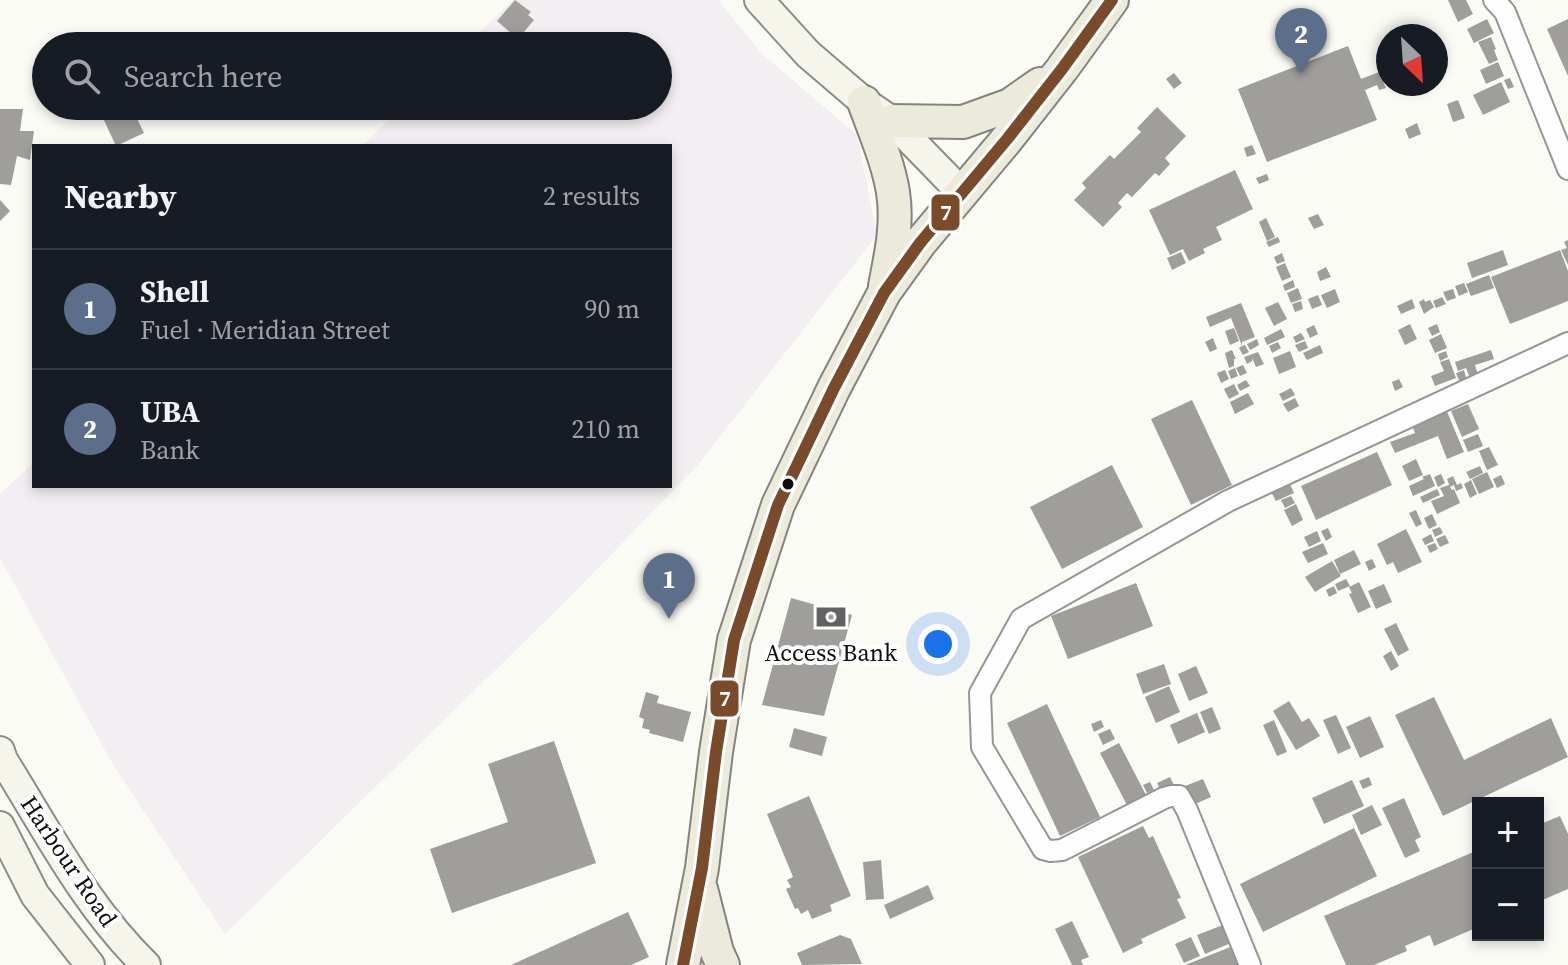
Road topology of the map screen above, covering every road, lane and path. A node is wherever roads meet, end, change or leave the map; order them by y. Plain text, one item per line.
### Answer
1 (759, 0) edge
2 (1112, 0) edge
3 (1494, 0) edge
4 (1062, 69) junction
5 (864, 102) junction
6 (892, 121) junction
7 (1568, 169) edge
8 (962, 193) junction
9 (884, 293) junction
10 (1568, 343) edge
11 (0, 751) edge
12 (0, 826) edge
13 (699, 882) junction
14 (140, 960) edge
15 (84, 963) edge
16 (683, 965) edge
17 (723, 965) edge
18 (1250, 965) edge

1 - 5 main road
2 - 4 main road
3 - 7 street
4 - 6 main road
4 - 8 main road
5 - 6 main road
5 - 9 main road
6 - 8 main road
8 - 9 main road
9 - 13 main road
10 - 18 street
11 - 14 main road, Harbour Road
12 - 15 main road, Harbour Road
13 - 16 main road
13 - 17 main road
14 - 15 main road

